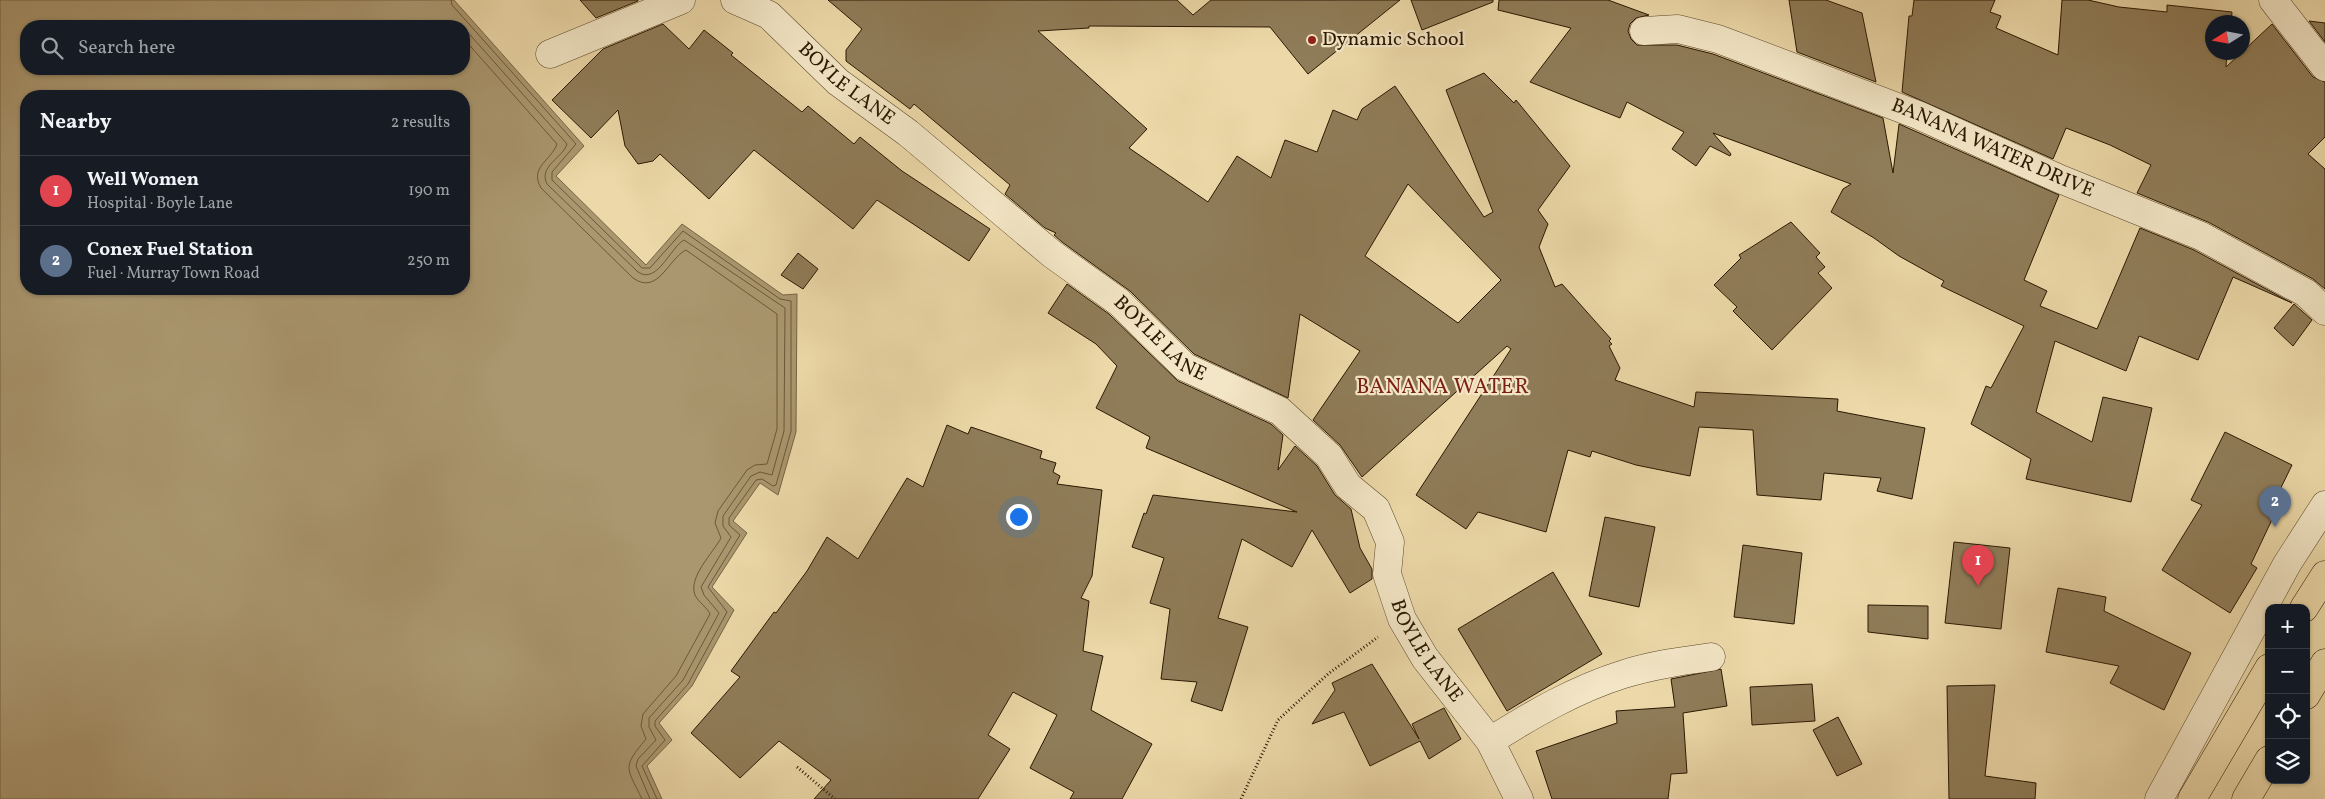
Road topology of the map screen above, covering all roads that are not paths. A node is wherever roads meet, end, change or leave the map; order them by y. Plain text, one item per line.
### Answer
1 (681, 0) edge
2 (735, 0) edge
3 (2273, 0) edge
4 (776, 8) edge
5 (1644, 31) dead end
6 (550, 54) dead end
7 (2325, 67) edge
8 (2325, 311) edge
9 (2325, 505) edge
10 (2325, 575) edge
11 (2307, 604) edge
12 (1711, 657) dead end
13 (2325, 662) edge
14 (2265, 675) edge
15 (2307, 694) edge
16 (1490, 741) junction
17 (2265, 767) edge
18 (1519, 799) edge
19 (2159, 799) edge
20 (2192, 799) edge
21 (2246, 799) edge

1 - 6 street
2 - 4 street, BOYLE LANE
3 - 7 street
4 - 16 street, BOYLE LANE
5 - 8 street, BANANA WATER DRIVE
9 - 19 street
10 - 11 main road
12 - 16 street
13 - 15 main road
14 - 20 main road
16 - 18 street, BOYLE LANE
17 - 21 main road

